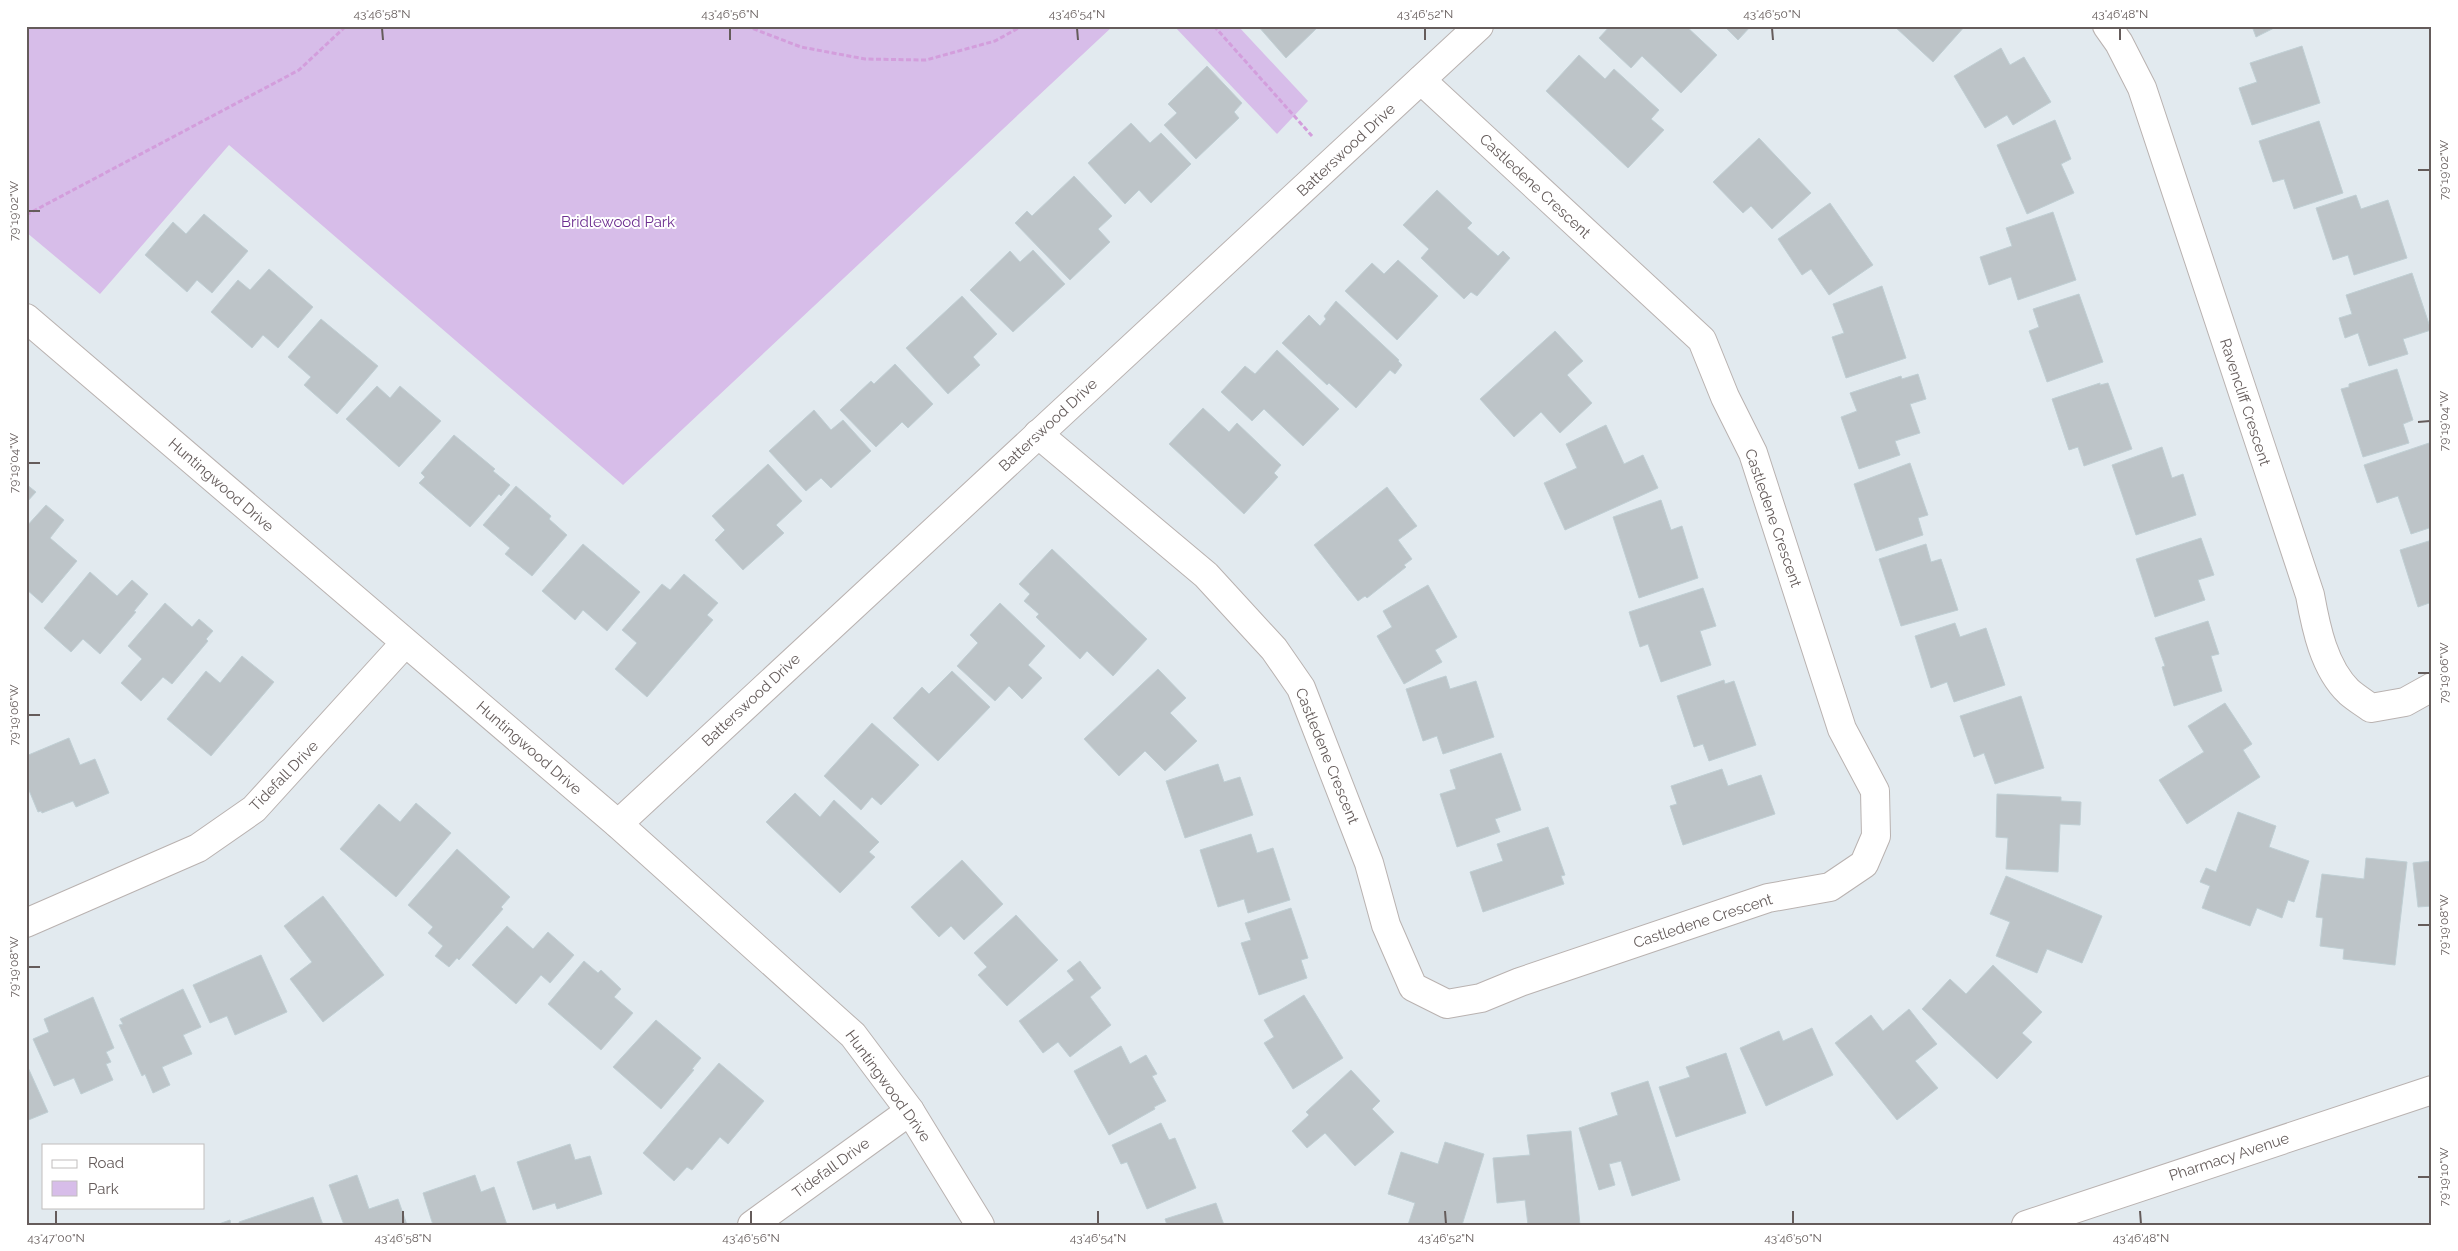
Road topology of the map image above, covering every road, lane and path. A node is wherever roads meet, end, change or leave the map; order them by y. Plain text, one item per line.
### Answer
1 (346, 26) edge
2 (746, 26) edge
3 (1022, 26) edge
4 (1214, 26) edge
5 (1479, 26) edge
6 (2106, 26) edge
7 (1422, 80) junction
8 (1335, 160) junction
9 (26, 215) edge
10 (26, 318) edge
11 (1038, 434) junction
12 (406, 642) junction
13 (2432, 688) edge
14 (618, 824) junction
15 (26, 923) edge
16 (2432, 1090) edge
17 (910, 1111) junction
18 (752, 1225) edge
19 (980, 1225) edge
20 (2026, 1225) edge

1 - 9 path
2 - 3 path
4 - 8 path
5 - 7 street, Batterswood Drive
6 - 13 street, Ravencliff Crescent
7 - 8 street, Batterswood Drive
7 - 11 street, Castledene Crescent
8 - 11 street, Batterswood Drive
10 - 12 street, Huntingwood Drive
11 - 14 street, Batterswood Drive
12 - 14 street, Huntingwood Drive
12 - 15 street, Tidefall Drive
14 - 17 street, Huntingwood Drive
16 - 20 street, Pharmacy Avenue
17 - 18 street, Tidefall Drive
17 - 19 street, Huntingwood Drive

